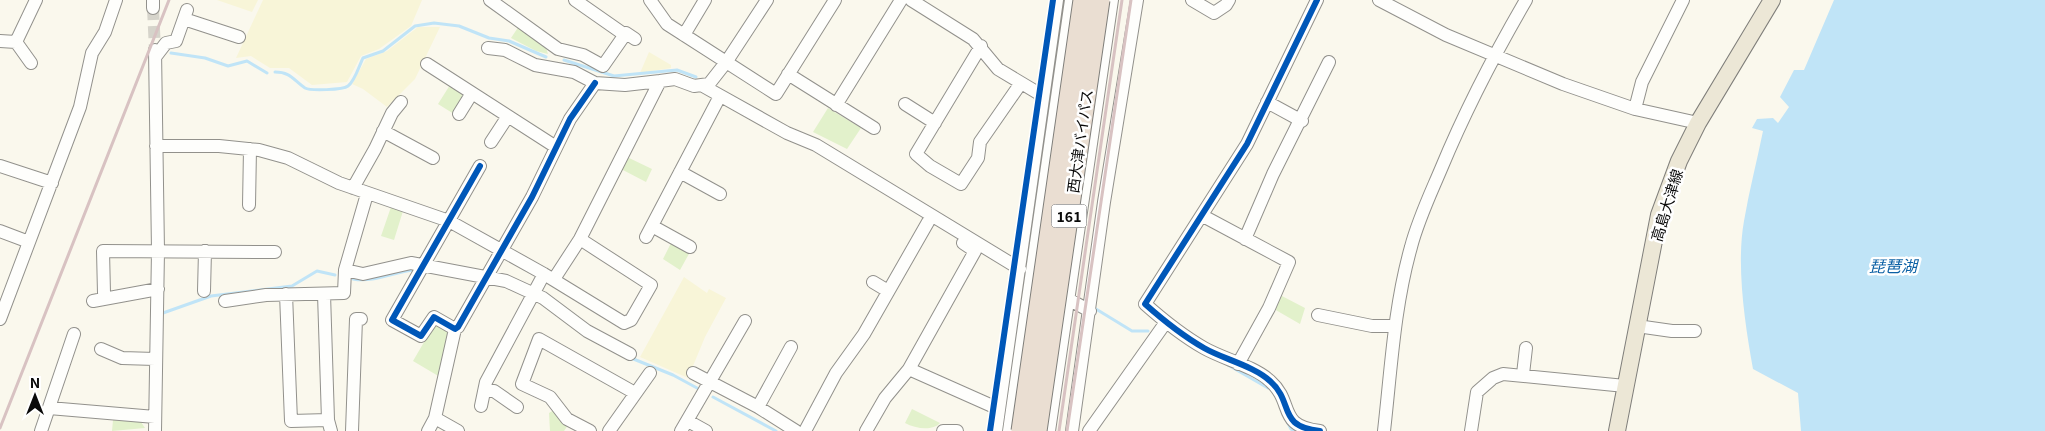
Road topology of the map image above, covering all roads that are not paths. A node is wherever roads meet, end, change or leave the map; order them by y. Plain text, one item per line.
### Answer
1 (36, 0) edge
2 (116, 0) edge
3 (490, 0) edge
4 (575, 0) edge
5 (650, 0) edge
6 (705, 0) edge
7 (767, 0) edge
8 (835, 0) edge
9 (910, 0) edge
10 (1057, 0) edge
11 (1071, 0) edge
12 (1083, 0) edge
13 (1100, 0) edge
14 (1112, 0) edge
15 (1137, 0) edge
16 (1192, 0) edge
17 (1229, 0) edge
18 (1318, 0) edge
19 (1379, 0) edge
20 (1526, 0) edge
21 (1683, 0) edge
22 (1772, 0) edge
23 (684, 35) junction
24 (239, 37) dead end
25 (0, 41) edge
26 (16, 42) junction
27 (981, 46) junction
28 (488, 48) dead end
29 (558, 49) junction
30 (1493, 56) junction
31 (727, 61) junction
32 (1329, 62) dead end
33 (31, 63) dead end
34 (427, 64) dead end
35 (552, 69) junction
36 (788, 74) junction
37 (660, 81) junction
38 (595, 83) junction
39 (1021, 83) junction
40 (703, 86) junction
41 (472, 93) junction
42 (1043, 96) junction
43 (718, 99) junction
44 (401, 102) dead end
45 (1267, 102) junction
46 (905, 104) dead end
47 (836, 105) junction
48 (1635, 109) junction
49 (459, 114) dead end
50 (508, 116) junction
51 (1302, 120) junction
52 (1698, 122) junction
53 (935, 123) junction
54 (759, 126) dead end
55 (874, 128) dead end
56 (383, 131) junction
57 (491, 142) dead end
58 (156, 146) junction
59 (556, 147) junction
60 (250, 150) junction
61 (433, 158) dead end
62 (0, 166) edge
63 (480, 166) dead end
64 (680, 172) junction
65 (52, 183) junction
66 (353, 188) junction
67 (367, 194) junction
68 (720, 194) dead end
69 (249, 206) dead end
70 (913, 214) dead end
71 (1203, 216) junction
72 (449, 221) junction
73 (928, 222) junction
74 (0, 231) edge
75 (580, 239) junction
76 (1245, 239) junction
77 (30, 242) junction
78 (690, 247) dead end
79 (502, 250) junction
80 (158, 251) junction
81 (205, 251) junction
82 (275, 252) dead end
83 (423, 265) junction
84 (1020, 269) junction
85 (344, 270) junction
86 (549, 277) junction
87 (486, 278) junction
88 (874, 282) dead end
89 (158, 289) junction
90 (204, 291) dead end
91 (888, 291) junction
92 (534, 293) junction
93 (286, 294) junction
94 (324, 294) junction
95 (1022, 294) junction
96 (1068, 299) junction
97 (225, 301) dead end
98 (1090, 311) junction
99 (1318, 315) dead end
100 (0, 319) edge
101 (361, 319) dead end
102 (745, 321) dead end
103 (1166, 322) junction
104 (1395, 326) junction
105 (1637, 326) junction
106 (455, 329) junction
107 (1695, 331) dead end
108 (74, 334) dead end
109 (791, 347) dead end
110 (1526, 348) dead end
111 (101, 349) dead end
112 (630, 354) dead end
113 (155, 359) junction
114 (1238, 364) junction
115 (908, 369) junction
116 (650, 373) dead end
117 (693, 373) dead end
118 (1523, 374) junction
119 (710, 383) junction
120 (1625, 386) junction
121 (484, 391) junction
122 (635, 393) junction
123 (518, 394) dead end
124 (481, 406) dead end
125 (758, 407) junction
126 (49, 408) junction
127 (999, 409) junction
128 (155, 417) junction
129 (435, 418) junction
130 (329, 425) edge
131 (684, 426) edge
132 (41, 431) edge
133 (155, 431) edge
134 (352, 431) edge
135 (428, 431) edge
136 (458, 431) edge
137 (590, 431) edge
138 (609, 431) edge
139 (706, 431) edge
140 (796, 431) edge
141 (805, 431) edge
142 (866, 431) edge
143 (943, 431) edge
144 (957, 431) edge
145 (996, 431) edge
146 (1009, 431) edge
147 (1021, 431) edge
148 (1037, 431) edge
149 (1049, 431) edge
150 (1072, 431) edge
151 (1089, 431) edge
152 (1320, 431) edge
153 (1384, 431) edge
154 (1471, 431) edge
155 (1617, 431) edge

1 - 26 street
2 - 65 street
3 - 29 street
4 - 29 street
5 - 23 street
6 - 23 street
7 - 31 street
8 - 36 street
9 - 27 street
9 - 47 street
10 - 42 street
11 - 95 street
12 - 147 highway, 西大津バイパス / 161, bridge
13 - 148 highway, 西大津バイパス / 161, bridge
14 - 96 street
15 - 98 street
16 - 17 street
18 - 45 street
19 - 30 street
20 - 30 street
21 - 48 street
22 - 52 main road, 高島大津線
23 - 31 street
24 - 58 street
25 - 26 street
26 - 33 street
27 - 39 street
27 - 53 street
28 - 35 street
29 - 35 street
30 - 48 street
30 - 104 street
31 - 36 street
31 - 40 street
32 - 51 street
34 - 41 street
35 - 38 street
36 - 47 street
37 - 38 street
37 - 40 street
37 - 75 street
38 - 59 street
39 - 42 street
39 - 53 street
40 - 43 street
41 - 49 street
41 - 50 street
42 - 84 street
43 - 54 street
43 - 64 street
43 - 84 street
44 - 56 street
45 - 51 street
45 - 71 street
46 - 53 street
47 - 55 street
48 - 52 street
50 - 57 street
50 - 59 street
51 - 76 street
52 - 105 main road, 高島大津線
56 - 61 street
56 - 66 street
58 - 60 street
58 - 80 street
59 - 79 street
60 - 66 street
60 - 69 street
62 - 65 street
63 - 72 street
64 - 68 street
64 - 78 street
65 - 77 street
66 - 67 street
67 - 72 street
67 - 85 street
70 - 73 street
71 - 76 street
71 - 103 street
72 - 79 street
72 - 83 street
73 - 91 street
73 - 115 street
74 - 77 street
75 - 86 street
75 - 86 street
76 - 114 street
77 - 100 street
79 - 86 street
79 - 87 street
80 - 81 street
80 - 89 street
80 - 89 street
81 - 82 street
81 - 90 street
83 - 85 street
83 - 87 street
83 - 106 street
84 - 95 street
85 - 94 street
86 - 92 street
87 - 92 street
87 - 106 street
88 - 91 street
89 - 113 street
91 - 141 street
92 - 112 street
92 - 121 street
93 - 94 street
93 - 97 street
93 - 130 street
94 - 130 street
95 - 96 street
95 - 127 street
95 - 146 street
96 - 98 street
96 - 149 street
98 - 150 street
99 - 104 street
101 - 134 street
102 - 119 street
103 - 114 street
103 - 151 street
104 - 153 street
105 - 107 street
105 - 120 main road, 高島大津線
106 - 129 street
108 - 126 street
109 - 125 street
110 - 118 street
111 - 113 street
113 - 128 street
114 - 152 street
115 - 127 street
115 - 142 street
116 - 122 street
117 - 119 street
118 - 120 street
118 - 154 street
119 - 125 street
119 - 131 street
120 - 155 main road, 高島大津線
121 - 123 street
121 - 124 street
122 - 137 street
122 - 138 street
125 - 140 street
126 - 128 street
126 - 132 street
127 - 145 street
128 - 133 street
129 - 135 street
129 - 136 street
131 - 139 street
143 - 144 street

